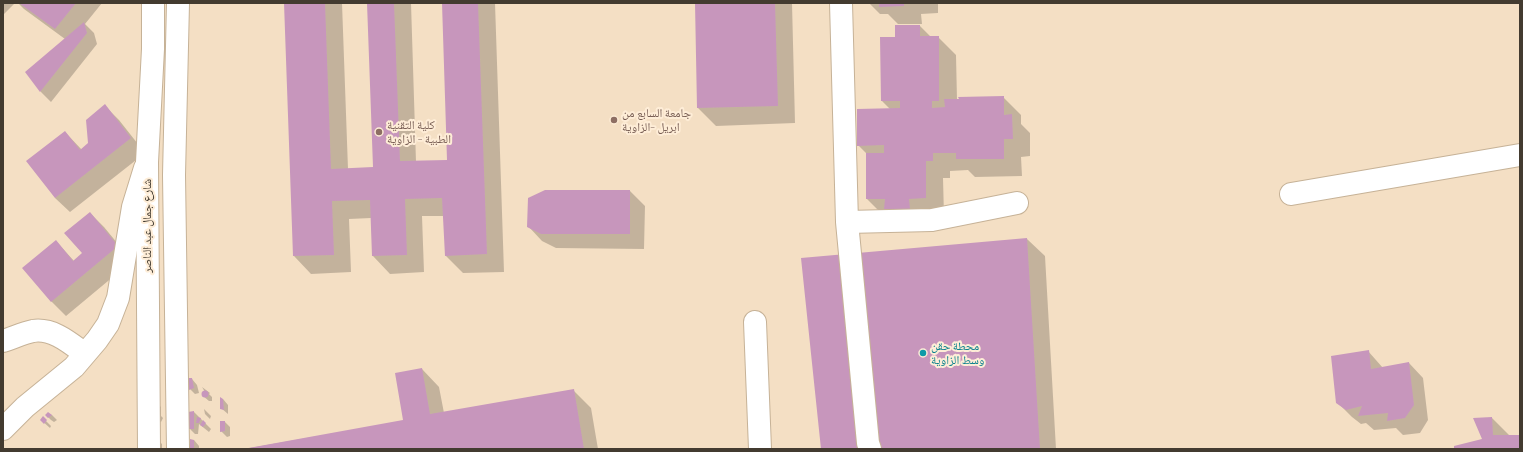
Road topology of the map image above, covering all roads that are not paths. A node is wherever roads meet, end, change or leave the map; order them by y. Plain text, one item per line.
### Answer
1 (153, 3) edge
2 (178, 3) edge
3 (841, 3) edge
4 (1520, 155) edge
5 (147, 162) junction
6 (1291, 194) dead end
7 (1017, 202) dead end
8 (847, 222) junction
9 (755, 322) dead end
10 (3, 341) edge
11 (86, 354) junction
12 (3, 429) edge
13 (149, 449) edge
14 (178, 449) edge
15 (760, 449) edge
16 (870, 449) edge

1 - 5 street, شارع جمال عبد الناصر
2 - 14 street
3 - 8 street
4 - 6 street
5 - 11 street
5 - 13 street, شارع جمال عبد الناصر
7 - 8 street
8 - 16 street
9 - 15 street
10 - 11 street
11 - 12 street

